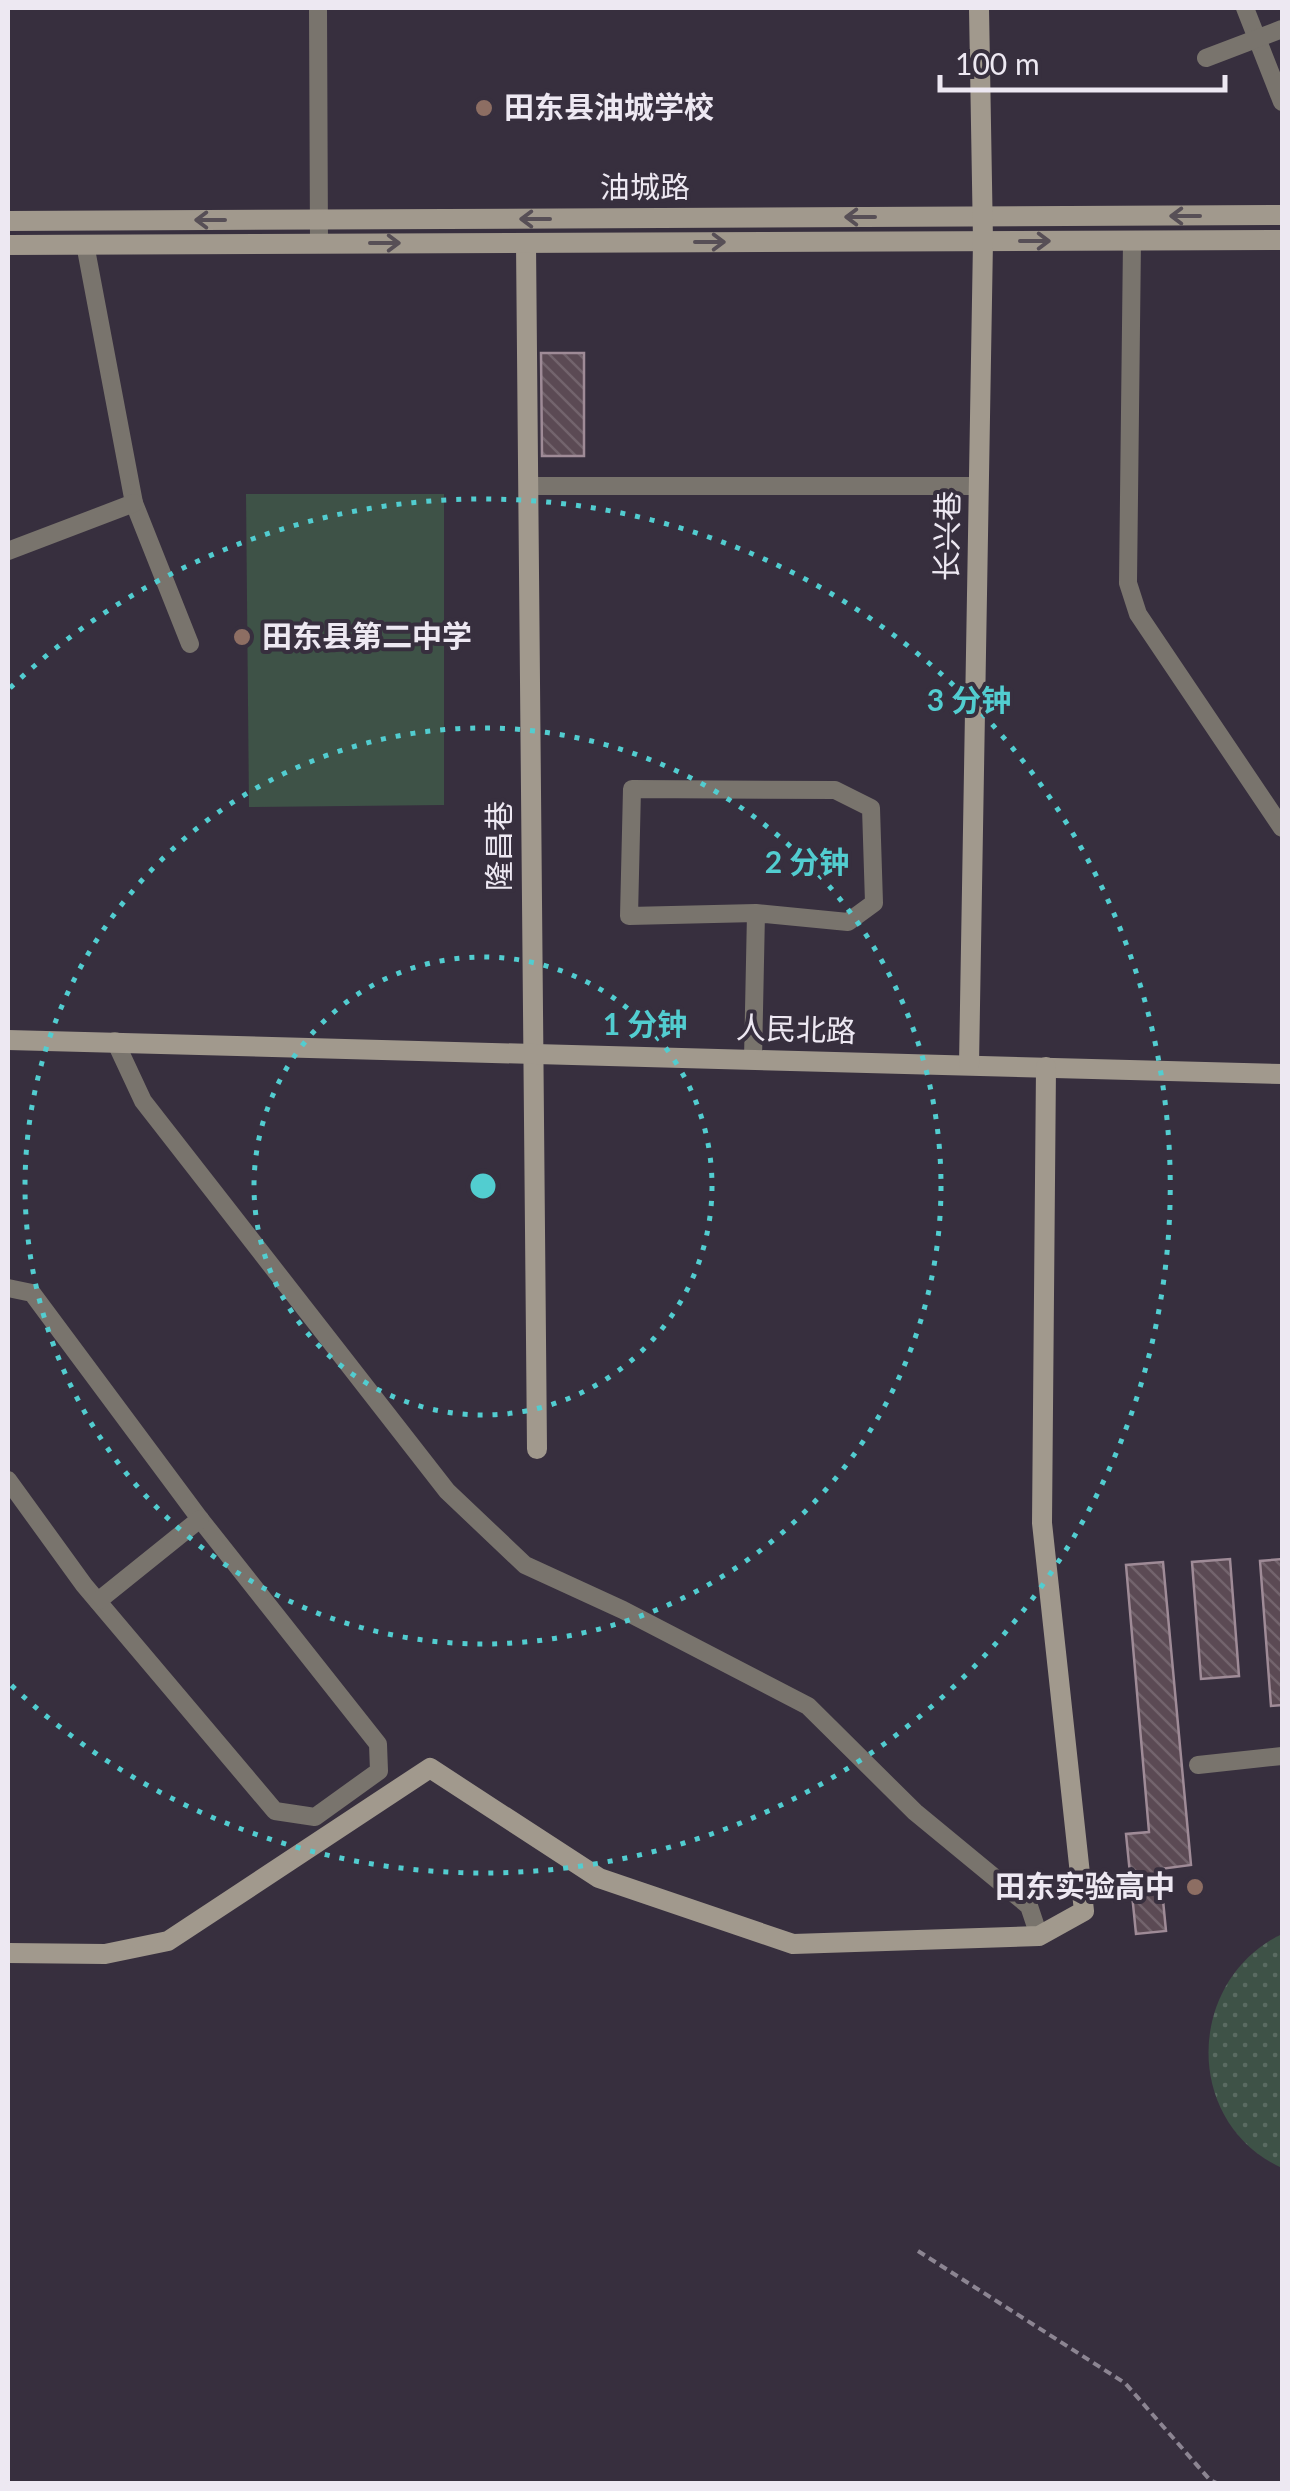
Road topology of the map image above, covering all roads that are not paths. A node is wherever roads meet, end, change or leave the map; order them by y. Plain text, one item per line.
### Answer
1 (318, 8) edge
2 (979, 8) edge
3 (1245, 8) edge
4 (1282, 28) edge
5 (1257, 38) junction
6 (1206, 58) dead end
7 (1282, 102) edge
8 (1282, 215) edge
9 (981, 217) junction
10 (318, 220) junction
11 (8, 221) edge
12 (1282, 240) edge
13 (1132, 241) junction
14 (983, 242) junction
15 (319, 243) junction
16 (526, 243) junction
17 (85, 244) junction
18 (8, 245) edge
19 (529, 486) junction
20 (979, 486) junction
21 (134, 504) junction
22 (8, 551) edge
23 (190, 644) dead end
24 (1282, 828) edge
25 (756, 913) junction
26 (8, 1040) edge
27 (116, 1041) junction
28 (531, 1053) junction
29 (753, 1059) junction
30 (970, 1065) junction
31 (1046, 1067) junction
32 (1282, 1074) edge
33 (8, 1288) edge
34 (536, 1449) dead end
35 (8, 1480) edge
36 (200, 1519) junction
37 (98, 1601) junction
38 (1282, 1756) edge
39 (1198, 1764) dead end
40 (1039, 1936) junction
41 (8, 1953) edge

1 - 10 street
2 - 9 street, 长兴巷
3 - 5 street
4 - 5 street
5 - 6 street
5 - 7 street
8 -> 9 street, 油城路
9 -> 10 street, 油城路
9 - 14 street, 长兴巷
10 -> 11 street, 油城路
10 - 15 street
12 - 13 street, 油城路
14 -> 13 street, 油城路
13 - 24 street
16 -> 14 street, 油城路
14 - 20 street, 长兴巷
15 -> 16 street, 油城路
15 - 17 street, 油城路
16 - 19 street, 隆昌巷
17 - 18 street, 油城路
17 - 21 street
19 - 20 street
19 - 28 street, 隆昌巷
20 - 30 street, 长兴巷
21 - 22 street
21 - 23 street
25 - 25 street
25 - 29 street
26 - 27 street, 人民北路
27 - 28 street, 人民北路
27 - 40 street
28 - 29 street, 人民北路
28 - 34 street, 隆昌巷
29 - 30 street, 人民北路
30 - 31 street, 人民北路
31 - 32 street, 人民北路
31 - 40 street
33 - 36 street
35 - 37 street
36 - 37 street
36 - 37 street
38 - 39 street
40 - 41 street

